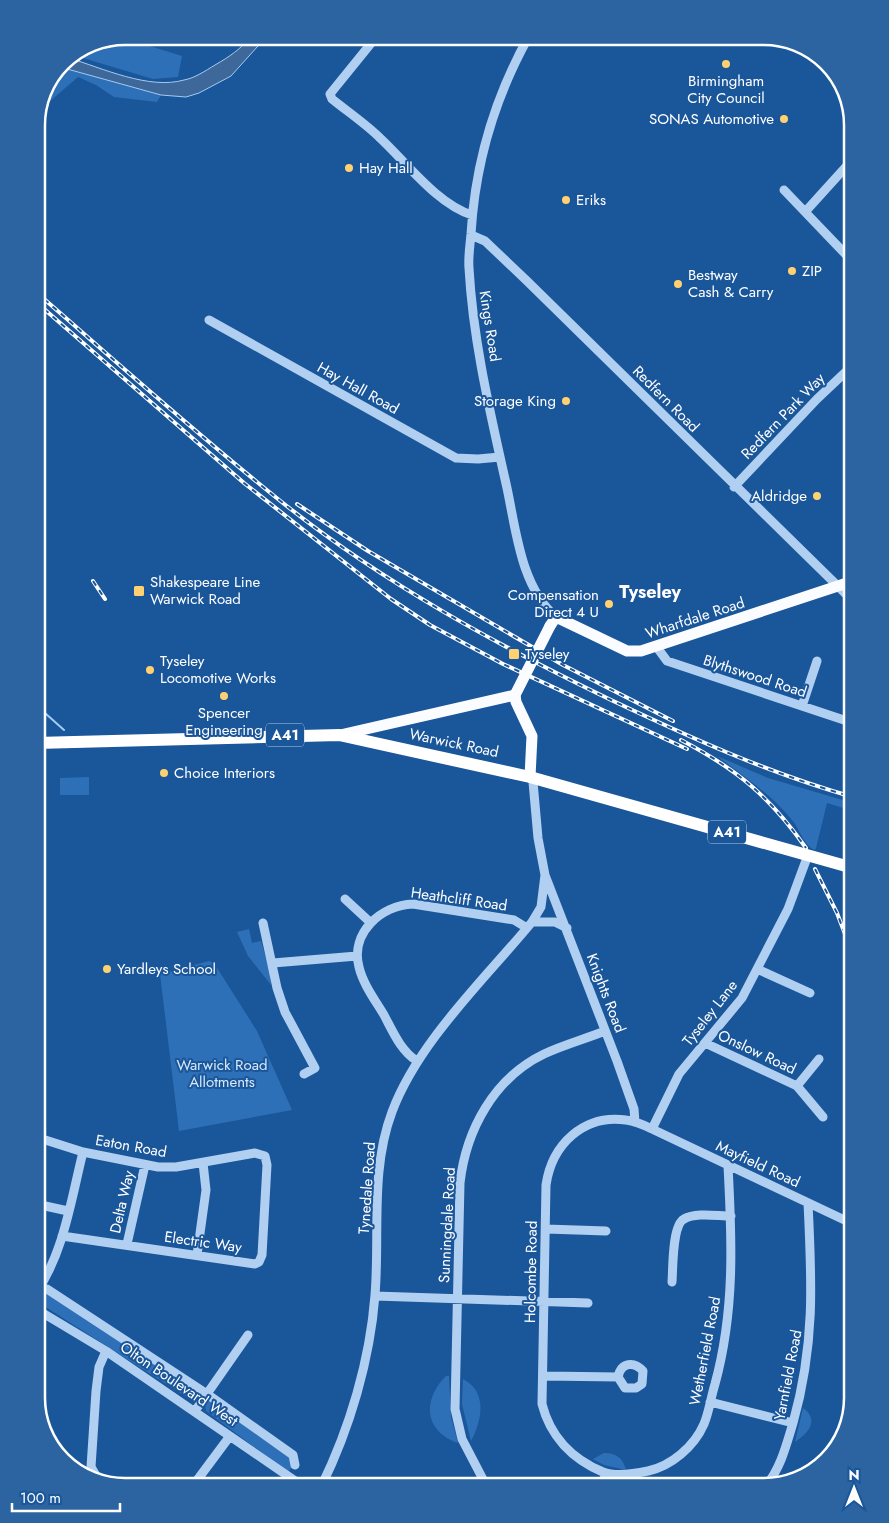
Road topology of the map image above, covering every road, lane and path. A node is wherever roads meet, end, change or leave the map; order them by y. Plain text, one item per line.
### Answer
1 (370, 45) edge
2 (525, 45) edge
3 (844, 169) edge
4 (784, 190) dead end
5 (805, 212) junction
6 (472, 215) junction
7 (471, 235) junction
8 (844, 253) edge
9 (209, 320) dead end
10 (844, 374) edge
11 (500, 457) junction
12 (734, 487) junction
13 (844, 585) edge
14 (838, 588) junction
15 (844, 593) edge
16 (553, 621) junction
17 (656, 646) junction
18 (817, 661) dead end
19 (515, 695) junction
20 (802, 706) junction
21 (844, 721) edge
22 (388, 724) junction
23 (339, 735) junction
24 (371, 742) junction
25 (45, 743) edge
26 (530, 777) junction
27 (808, 855) junction
28 (844, 865) edge
29 (545, 874) junction
30 (345, 899) dead end
31 (263, 923) dead end
32 (371, 923) junction
33 (529, 925) junction
34 (566, 928) junction
35 (357, 956) junction
36 (273, 963) junction
37 (757, 969) junction
38 (810, 993) dead end
39 (605, 1031) junction
40 (705, 1043) junction
41 (819, 1059) dead end
42 (417, 1061) junction
43 (304, 1074) dead end
44 (797, 1086) junction
45 (823, 1117) dead end
46 (635, 1122) junction
47 (652, 1129) junction
48 (45, 1140) edge
49 (83, 1152) junction
50 (262, 1153) joint
51 (203, 1163) junction
52 (145, 1165) junction
53 (728, 1166) junction
54 (808, 1203) junction
55 (45, 1206) edge
56 (68, 1211) junction
57 (731, 1216) junction
58 (844, 1220) edge
59 (546, 1228) junction
60 (606, 1231) dead end
61 (62, 1236) junction
62 (127, 1244) junction
63 (197, 1256) junction
64 (45, 1279) edge
65 (672, 1282) dead end
66 (47, 1289) dead end
67 (375, 1296) junction
68 (457, 1300) junction
69 (544, 1302) junction
70 (588, 1303) dead end
71 (45, 1314) edge
72 (248, 1335) dead end
73 (106, 1351) junction
74 (544, 1376) junction
75 (618, 1377) dead end
76 (207, 1394) junction
77 (710, 1402) junction
78 (195, 1411) junction
79 (793, 1423) junction
80 (230, 1436) junction
81 (294, 1466) dead end
82 (93, 1471) edge
83 (606, 1473) junction
84 (771, 1477) edge
85 (199, 1478) edge
86 (289, 1478) edge
87 (327, 1478) edge
88 (481, 1478) edge
89 (604, 1478) edge

1 - 6 street
2 - 6 street, Kings Road
3 - 5 street
4 - 5 street
5 - 8 street
6 - 7 street, Kings Road
7 - 11 street, Kings Road
7 - 12 street, Redfern Road
9 - 11 street, Hay Hall Road
10 - 12 street, Redfern Park Way
11 - 16 street, Kings Road
12 - 14 street, Redfern Road
13 - 14 main road, Wharfdale Road
14 - 15 street, Redfern Road
14 - 17 main road, Wharfdale Road
16 - 17 main road, Wharfdale Road
16 - 19 main road, bridge
17 - 20 street, Blythswood Road
18 - 20 street
19 - 22 main road
19 - 26 main road
20 - 21 street, Blythswood Road
22 - 23 main road
22 - 24 main road
23 - 24 highway, Warwick Road / A41
23 - 25 highway, Warwick Road / A41
24 - 26 highway, Warwick Road / A41
26 - 27 highway, Warwick Road / A41
26 - 29 street, Knights Road
27 - 28 highway, Warwick Road / A41
27 - 37 street, Tyseley Lane
29 - 33 street, Knights Road
29 - 34 street, Knights Road
30 - 32 street
31 - 36 street
32 - 33 street, Heathcliff Road
32 - 35 street, Heathcliff Road
33 - 34 street
33 - 42 street, Tynedale Road
34 - 39 street, Knights Road
35 - 36 street
35 - 42 street
36 - 43 street
37 - 38 street
37 - 40 street, Tyseley Lane
39 - 46 street, Knights Road
39 - 68 street, Sunningdale Road
40 - 44 street, Onslow Road
40 - 47 street, Tyseley Lane
41 - 44 street, Onslow Road
42 - 67 street, Tynedale Road
44 - 45 street, Onslow Road
46 - 47 street, Holcombe Road
46 - 59 street, Holcombe Road
47 - 53 street, Mayfield Road
48 - 49 street
49 - 52 street, Eaton Road
49 - 56 street, Eaton Road
50 - 51 street, Eaton Road
50 - 63 street, Electric Way
51 - 52 street, Eaton Road
51 - 63 street
52 - 62 street, Delta Way
53 - 54 street, Mayfield Road
53 - 57 street, Wetherfield Road
54 - 58 street, Mayfield Road
54 - 79 street, Yarnfield Road
55 - 56 street
56 - 61 street, Eaton Road
57 - 65 street
57 - 77 street, Wetherfield Road
59 - 60 street
59 - 69 street, Holcombe Road
61 - 62 street, Electric Way
61 - 64 street, Eaton Road
62 - 63 street, Electric Way
66 - 76 street
67 - 68 street
67 - 87 street, Tynedale Road
68 - 69 street
68 - 88 street, Sunningdale Road
69 - 70 street
69 - 74 street, Holcombe Road
71 - 73 street, Olton Boulevard West
72 - 76 street
73 - 78 street, Olton Boulevard West
73 - 82 street
74 - 75 street
74 - 83 street, Holcombe Road
76 - 78 street
76 - 81 street
77 - 79 street
77 - 83 street, Wetherfield Road
78 - 80 street, Olton Boulevard West
79 - 84 street, Yarnfield Road
80 - 85 street
80 - 86 street, Olton Boulevard West
83 - 89 street

